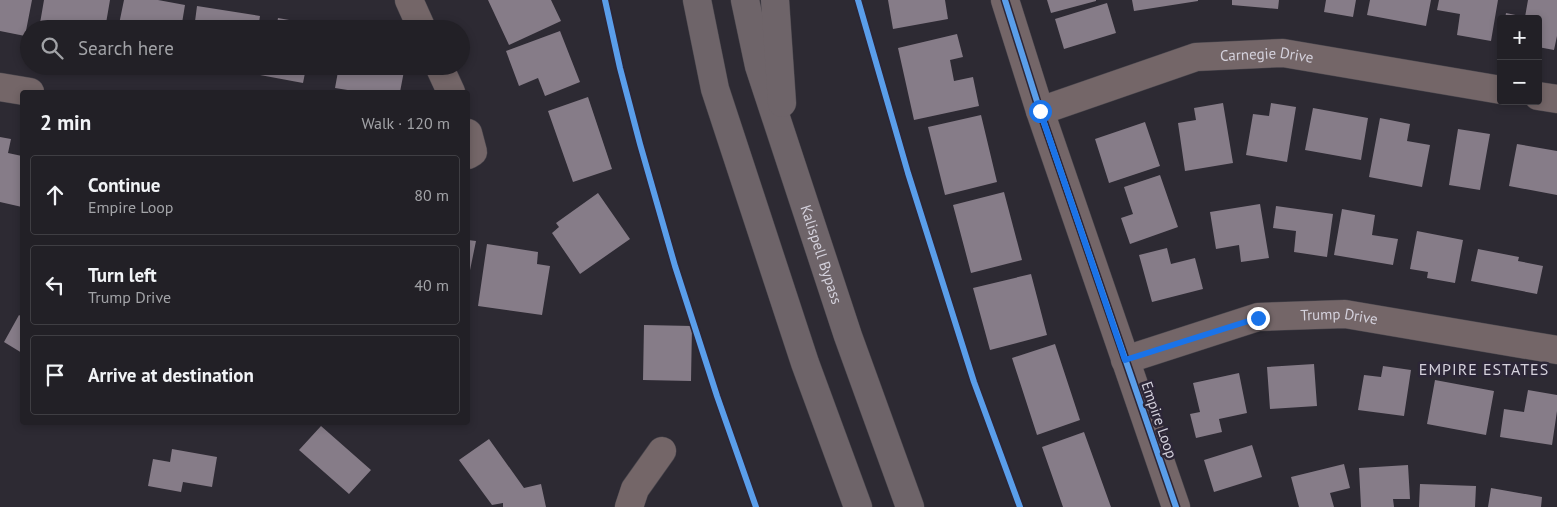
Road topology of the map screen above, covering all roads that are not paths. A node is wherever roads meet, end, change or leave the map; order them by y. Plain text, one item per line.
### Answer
1 (409, 0) edge
2 (745, 0) edge
3 (775, 0) edge
4 (1005, 0) edge
5 (696, 6) edge
6 (418, 20) edge
7 (443, 75) edge
8 (0, 87) edge
9 (1497, 89) edge
10 (20, 90) edge
11 (450, 90) edge
12 (1542, 97) edge
13 (1557, 99) edge
14 (1040, 111) junction
15 (470, 141) edge
16 (784, 142) junction
17 (470, 154) edge
18 (1557, 350) edge
19 (1125, 360) junction
20 (662, 451) dead end
21 (629, 507) edge
22 (858, 507) edge
23 (910, 507) edge
24 (1176, 507) edge

1 - 6 street
2 - 16 highway, Kalispell Bypass
3 - 16 highway
4 - 14 street, Empire Loop
5 - 22 highway
7 - 11 street
8 - 10 street
9 - 14 street, Carnegie Drive
12 - 13 street
14 - 19 street, Empire Loop
15 - 17 street
16 - 23 highway, Kalispell Bypass
18 - 19 street, Trump Drive
19 - 24 street, Empire Loop
20 - 21 street

